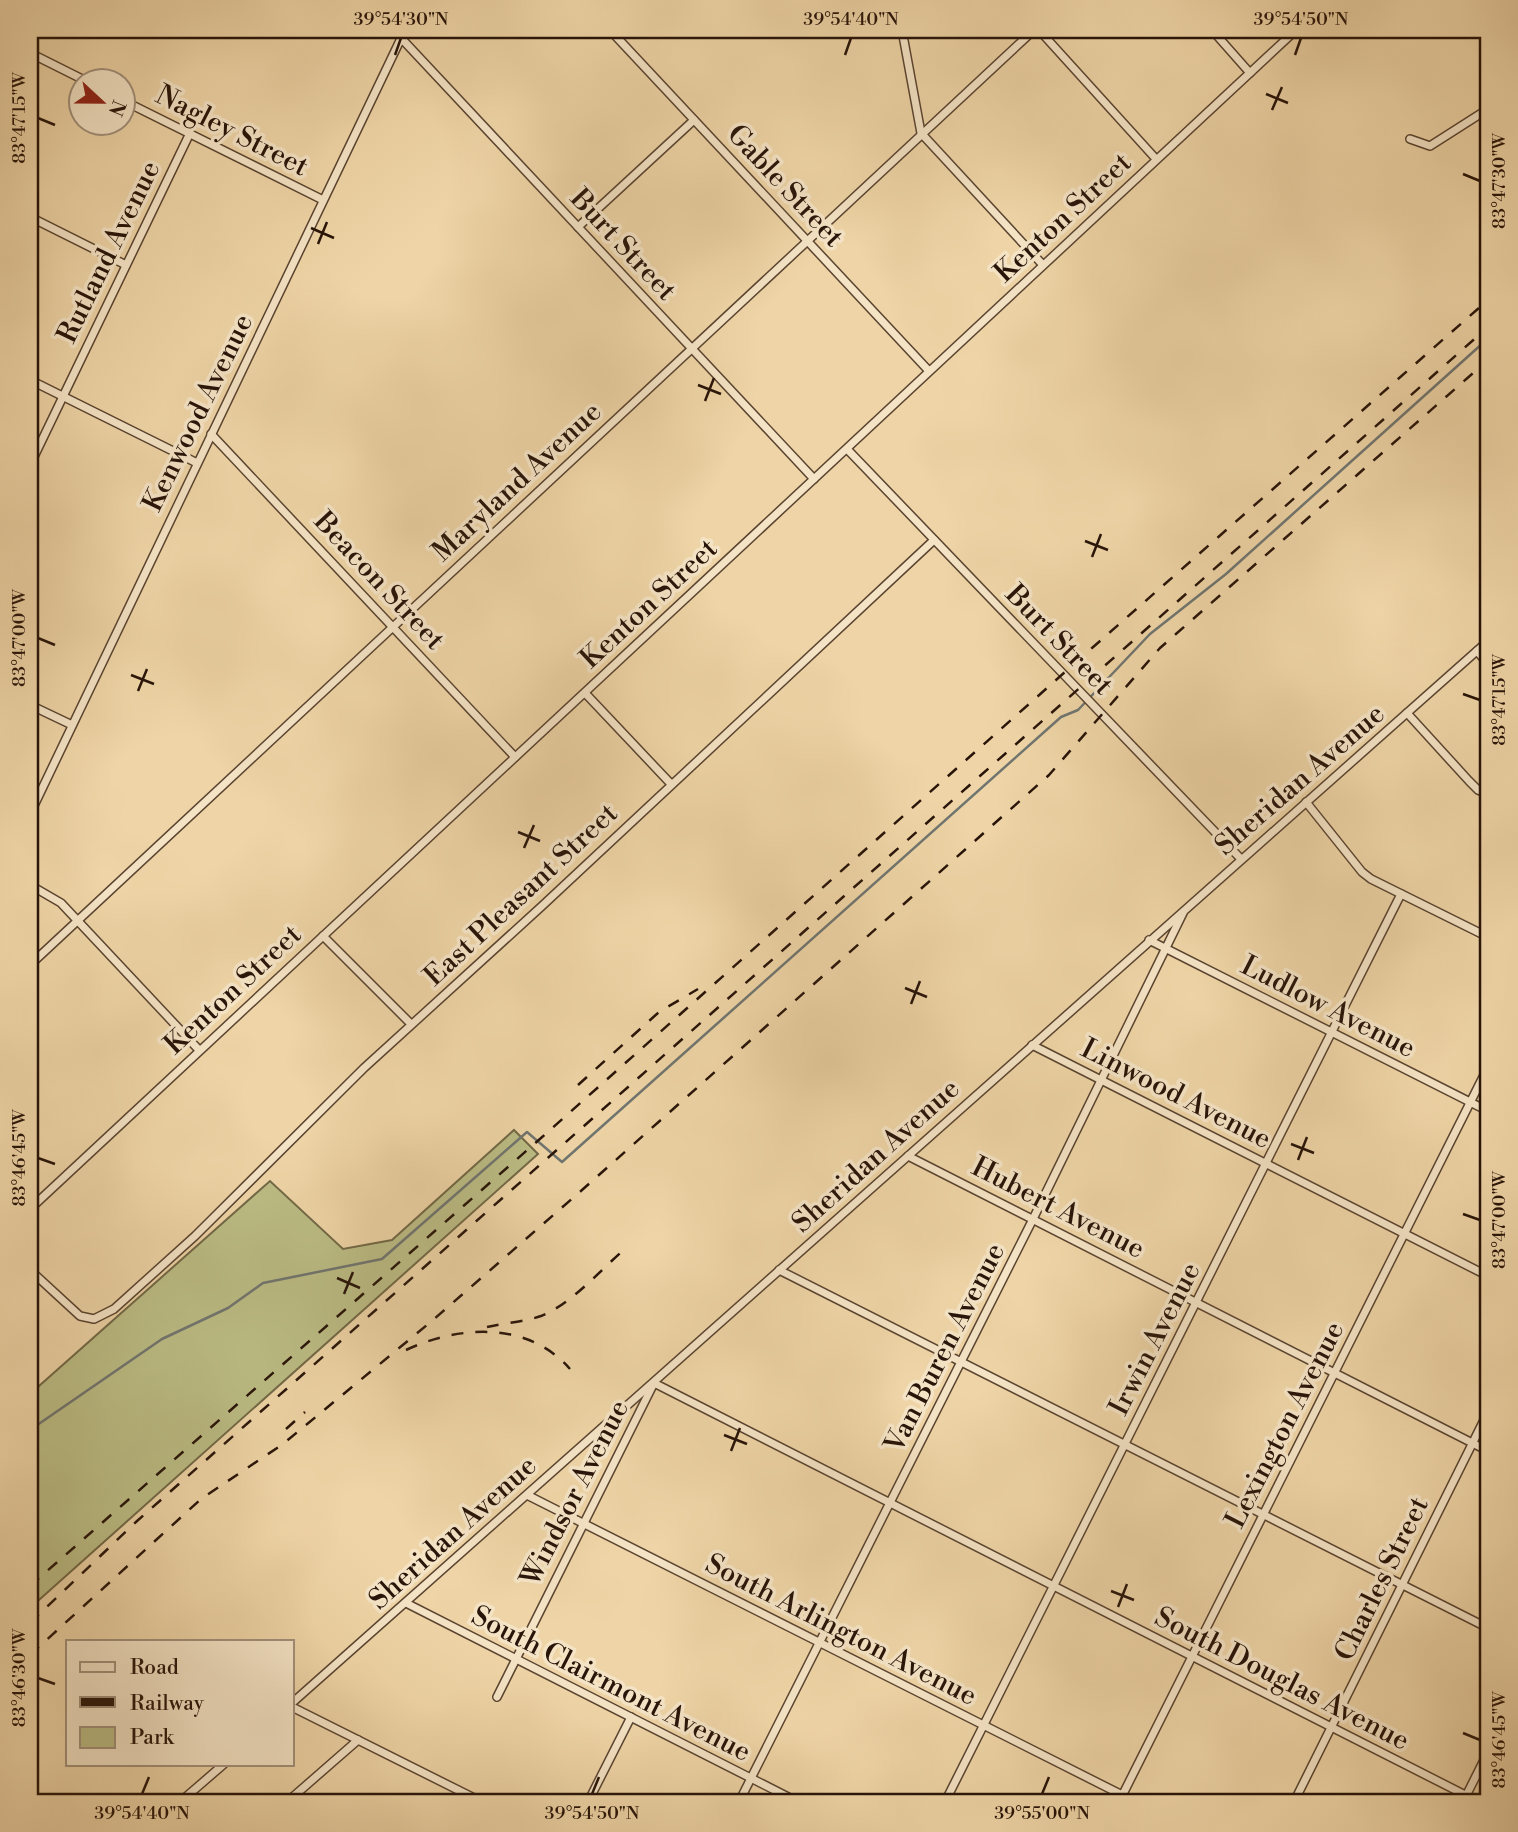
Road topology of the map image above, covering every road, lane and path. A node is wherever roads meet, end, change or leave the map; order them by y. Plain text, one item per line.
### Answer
1 (405, 30) edge
2 (610, 30) edge
3 (902, 30) edge
4 (1037, 30) edge
5 (1212, 30) edge
6 (1296, 30) edge
7 (401, 38) junction
8 (30, 53) edge
9 (66, 71) edge
10 (1250, 73) junction
11 (136, 107) edge
12 (1488, 109) edge
13 (694, 120) junction
14 (190, 133) junction
15 (921, 133) junction
16 (1410, 139) dead end
17 (1156, 159) junction
18 (324, 200) junction
19 (30, 216) edge
20 (578, 228) junction
21 (807, 239) junction
22 (126, 265) junction
23 (1043, 265) junction
24 (691, 348) junction
25 (929, 372) junction
26 (30, 380) edge
27 (63, 396) junction
28 (211, 434) junction
29 (847, 449) junction
30 (197, 463) junction
31 (30, 465) edge
32 (814, 479) junction
33 (934, 540) junction
34 (392, 627) junction
35 (1488, 641) edge
36 (1477, 651) junction
37 (1488, 664) edge
38 (585, 693) junction
39 (30, 705) edge
40 (1407, 713) junction
41 (72, 726) junction
42 (515, 758) junction
43 (671, 784) junction
44 (1488, 794) edge
45 (1306, 802) junction
46 (30, 814) edge
47 (1241, 859) junction
48 (30, 885) edge
49 (1401, 894) junction
50 (1185, 910) junction
51 (78, 920) junction
52 (323, 936) junction
53 (1488, 937) edge
54 (1149, 940) junction
55 (1166, 949) junction
56 (30, 965) edge
57 (411, 1024) junction
58 (1332, 1032) junction
59 (1032, 1045) junction
60 (199, 1050) junction
61 (1488, 1067) edge
62 (1102, 1080) junction
63 (1471, 1102) junction
64 (1488, 1111) edge
65 (908, 1156) junction
66 (1266, 1163) junction
67 (30, 1209) edge
68 (1033, 1219) junction
69 (1405, 1233) junction
70 (30, 1270) edge
71 (779, 1270) junction
72 (1488, 1276) edge
73 (1197, 1302) junction
74 (962, 1362) junction
75 (1335, 1373) junction
76 (654, 1383) junction
77 (1488, 1412) edge
78 (1472, 1443) junction
79 (1126, 1444) junction
80 (1488, 1451) edge
81 (527, 1495) junction
82 (891, 1503) junction
83 (1264, 1514) junction
84 (583, 1523) junction
85 (1402, 1584) junction
86 (1054, 1587) junction
87 (406, 1603) junction
88 (1488, 1628) edge
89 (820, 1642) junction
90 (1192, 1657) junction
91 (514, 1658) junction
92 (497, 1697) dead end
93 (294, 1703) edge
94 (294, 1706) edge
95 (631, 1717) junction
96 (984, 1726) junction
97 (1331, 1727) junction
98 (358, 1740) junction
99 (1488, 1752) edge
100 (221, 1766) edge
101 (751, 1779) junction
102 (1120, 1799) edge
103 (1465, 1799) edge
104 (180, 1802) edge
105 (287, 1802) edge
106 (482, 1802) edge
107 (589, 1802) edge
108 (739, 1802) edge
109 (798, 1802) edge
110 (945, 1802) edge
111 (1136, 1802) edge
112 (1294, 1802) edge
113 (1479, 1802) edge

1 - 7 street, Kenwood Avenue
2 - 13 street, Gable Street
3 - 15 street
4 - 15 street, Maryland Avenue
4 - 17 street
5 - 10 street
6 - 10 street, Kenton Street
7 - 18 street, Kenwood Avenue
7 - 20 street, Burt Street
8 - 9 street
10 - 17 street, Kenton Street
11 - 14 street, Nagley Street
12 - 16 street
13 - 20 street
13 - 21 street, Gable Street
14 - 18 street, Nagley Street
14 - 22 street, Rutland Avenue
15 - 21 street, Maryland Avenue
15 - 23 street
17 - 23 street, Kenton Street
18 - 28 street, Kenwood Avenue
19 - 22 street
20 - 24 street, Burt Street
21 - 24 street, Maryland Avenue
21 - 25 street, Gable Street
22 - 27 street, Rutland Avenue
23 - 25 street, Kenton Street
24 - 32 street, Burt Street
24 - 34 street, Maryland Avenue
25 - 29 street, Kenton Street
26 - 27 street
27 - 30 street
27 - 31 street, Rutland Avenue
28 - 30 street, Kenwood Avenue
28 - 34 street, Beacon Street
29 - 32 street, Kenton Street
29 - 33 street, Burt Street
30 - 41 street, Kenwood Avenue
32 - 38 street, Kenton Street
33 - 43 street, East Pleasant Street
33 - 47 street, Burt Street
34 - 42 street, Beacon Street
34 - 51 street, Maryland Avenue
35 - 36 street, Sheridan Avenue
36 - 37 street
36 - 40 street, Sheridan Avenue
38 - 42 street, Kenton Street
38 - 43 street
39 - 41 street
40 - 44 street
40 - 45 street, Sheridan Avenue
41 - 46 street, Kenwood Avenue
42 - 52 street, Kenton Street
43 - 57 street, East Pleasant Street
45 - 47 street, Sheridan Avenue
45 - 49 street
47 - 50 street, Sheridan Avenue
48 - 51 street
49 - 53 street
49 - 58 street, Irwin Avenue
50 - 54 street, Sheridan Avenue
50 - 55 street, Van Buren Avenue
51 - 56 street, Maryland Avenue
51 - 60 street
52 - 57 street
52 - 60 street, Kenton Street
54 - 55 street, Ludlow Avenue
54 - 59 street, Sheridan Avenue
55 - 58 street, Ludlow Avenue
55 - 62 street, Van Buren Avenue
57 - 70 street, East Pleasant Street
58 - 63 street, Ludlow Avenue
58 - 66 street, Irwin Avenue
59 - 62 street, Linwood Avenue
59 - 65 street, Sheridan Avenue
60 - 67 street, Kenton Street
61 - 63 street, Lexington Avenue
62 - 66 street, Linwood Avenue
62 - 68 street, Van Buren Avenue
63 - 64 street, Ludlow Avenue
63 - 69 street, Lexington Avenue
65 - 68 street, Hubert Avenue
65 - 71 street, Sheridan Avenue
66 - 69 street, Linwood Avenue
66 - 73 street, Irwin Avenue
68 - 73 street, Hubert Avenue
68 - 74 street, Van Buren Avenue
69 - 72 street, Linwood Avenue
69 - 75 street, Lexington Avenue
71 - 74 street
71 - 76 street, Sheridan Avenue
73 - 75 street, Hubert Avenue
73 - 79 street, Irwin Avenue
74 - 79 street
74 - 82 street, Van Buren Avenue
75 - 78 street, Hubert Avenue
75 - 83 street, Lexington Avenue
76 - 81 street, Sheridan Avenue
76 - 82 street, South Douglas Avenue
76 - 84 street, Windsor Avenue
77 - 78 street, Charles Street
78 - 80 street, Hubert Avenue
78 - 85 street, Charles Street
79 - 83 street
79 - 86 street, Irwin Avenue
81 - 84 street, South Arlington Avenue
81 - 87 street, Sheridan Avenue
82 - 86 street, South Douglas Avenue
82 - 89 street, Van Buren Avenue
83 - 85 street
83 - 90 street, Lexington Avenue
84 - 89 street, South Arlington Avenue
84 - 91 street, Windsor Avenue
85 - 88 street
85 - 97 street, Charles Street
86 - 90 street, South Douglas Avenue
86 - 96 street, Irwin Avenue
87 - 91 street, South Clairmont Avenue
87 - 93 street, Sheridan Avenue
89 - 96 street, South Arlington Avenue
89 - 101 street, Van Buren Avenue
90 - 97 street, South Douglas Avenue
90 - 102 street, Lexington Avenue
91 - 92 street, Windsor Avenue
91 - 95 street, South Clairmont Avenue
94 - 98 street
95 - 101 street, South Clairmont Avenue
95 - 107 street
96 - 102 street, South Arlington Avenue
96 - 110 street, Irwin Avenue
97 - 103 street, South Douglas Avenue
97 - 112 street, Charles Street
98 - 105 street
98 - 106 street
99 - 103 street
100 - 104 street
101 - 108 street, Van Buren Avenue
101 - 109 street, South Clairmont Avenue
102 - 111 street, South Arlington Avenue
103 - 113 street, South Douglas Avenue

